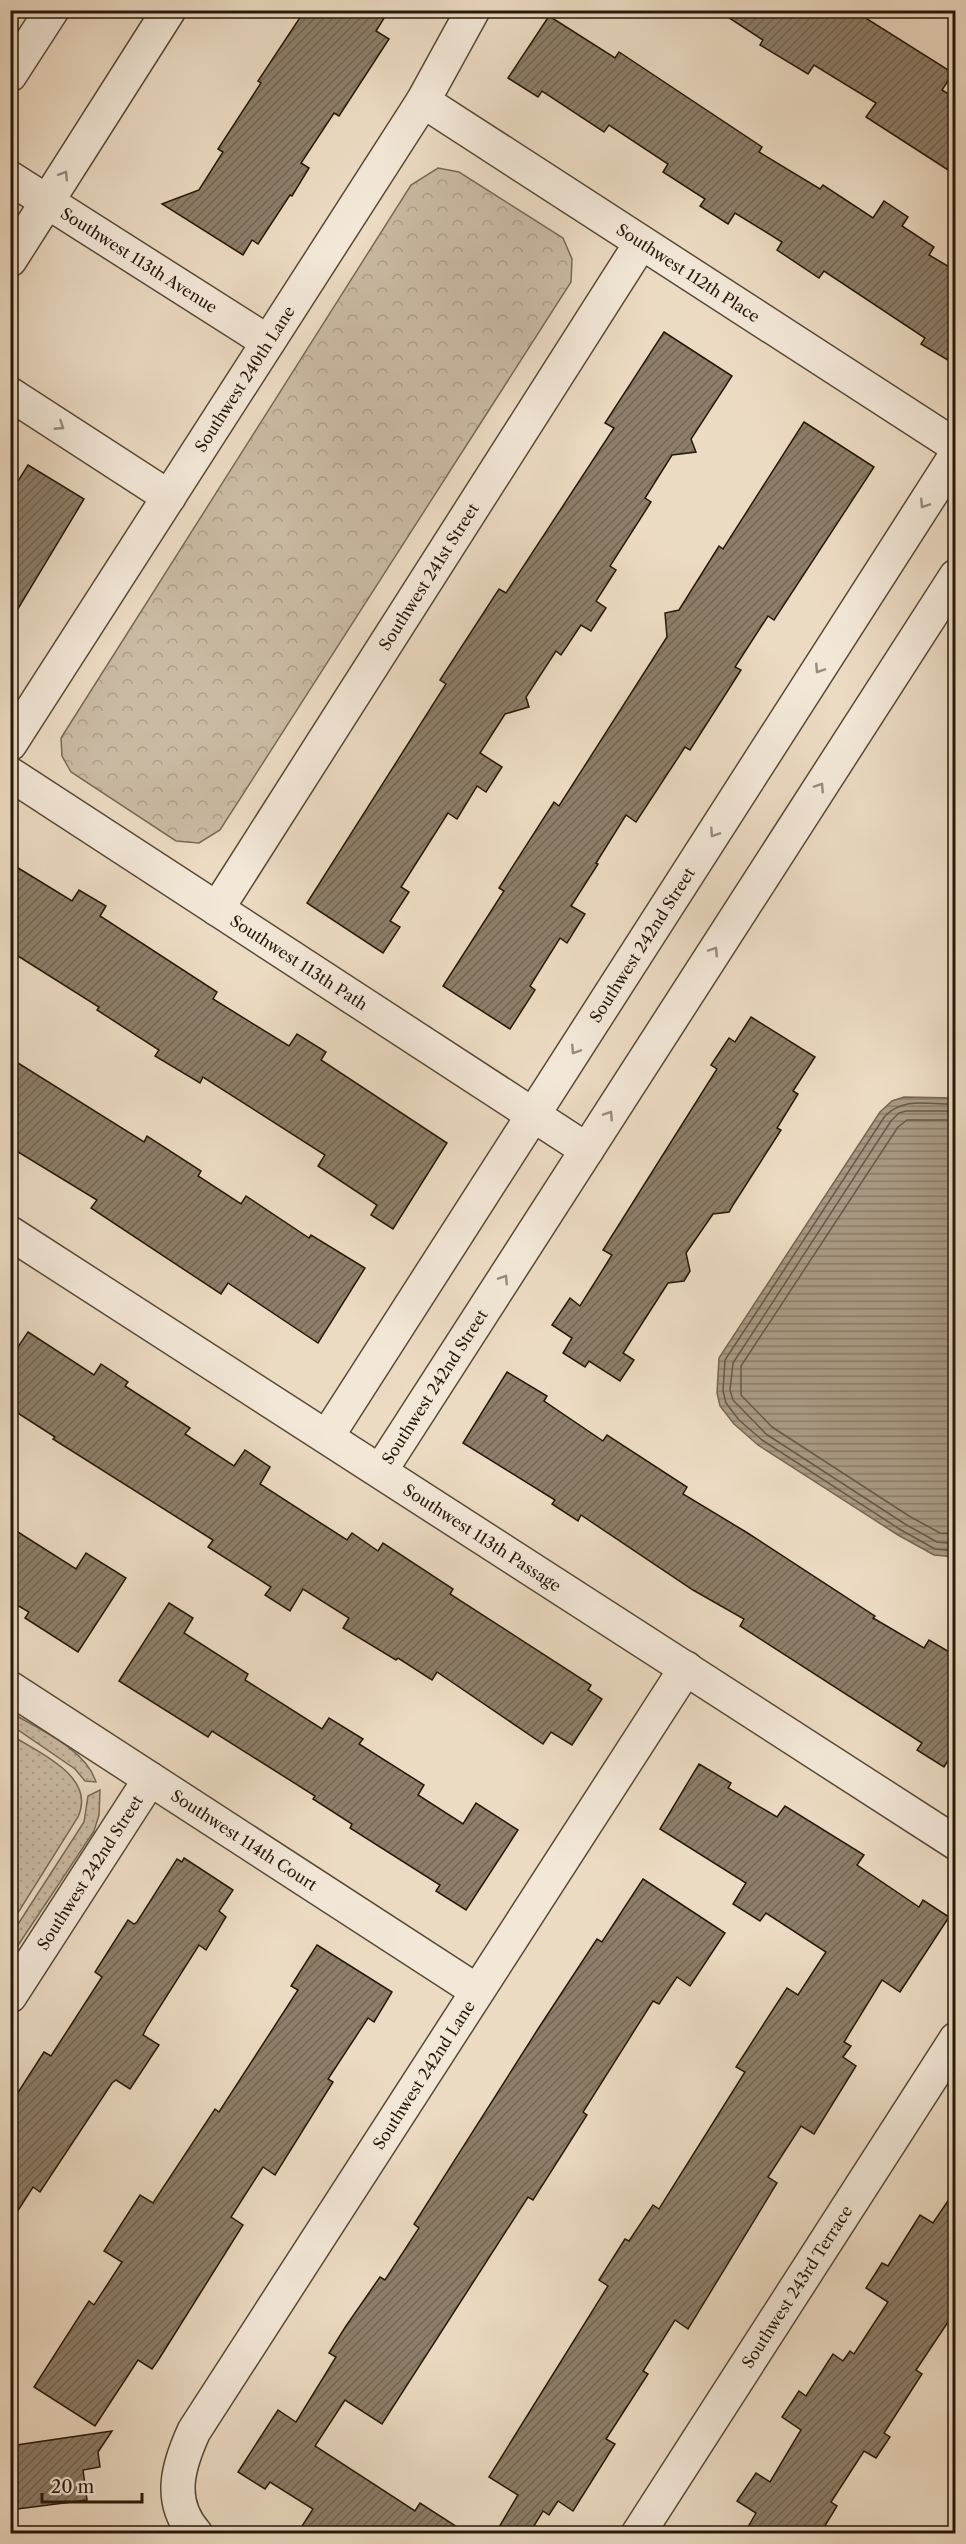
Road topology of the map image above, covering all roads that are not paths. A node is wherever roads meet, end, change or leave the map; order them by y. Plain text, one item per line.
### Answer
1 (52, 10) edge
2 (169, 10) edge
3 (473, 10) edge
4 (10, 75) edge
5 (423, 100) junction
6 (10, 178) edge
7 (47, 202) junction
8 (641, 243) junction
9 (10, 260) edge
10 (268, 342) junction
11 (10, 394) edge
12 (956, 446) edge
13 (956, 455) edge
14 (169, 497) junction
15 (956, 576) edge
16 (10, 744) edge
17 (10, 774) edge
18 (217, 909) junction
19 (533, 1115) junction
20 (587, 1150) junction
21 (12, 1238) edge
22 (328, 1435) junction
23 (381, 1470) junction
24 (686, 1668) junction
25 (10, 1688) edge
26 (150, 1779) junction
27 (956, 1843) edge
28 (477, 1991) junction
29 (10, 1996) edge
30 (954, 2043) edge
31 (196, 2534) edge
32 (638, 2534) edge

1 - 4 street
7 -> 2 street
3 - 5 street, Southwest 240th Lane
5 - 8 street, Southwest 112th Place
5 - 10 street, Southwest 240th Lane
6 - 7 street, Southwest 113th Avenue
7 - 9 street
7 - 10 street, Southwest 113th Avenue
8 - 12 street, Southwest 112th Place
8 - 18 street, Southwest 241st Street
10 - 14 street, Southwest 240th Lane
11 -> 14 street
13 -> 19 street, Southwest 242nd Street
14 - 16 street, Southwest 240th Lane
20 -> 15 street, Southwest 242nd Street
17 - 18 street, Southwest 113th Path
18 - 19 street, Southwest 113th Path
19 - 20 street, Southwest 113th Path
19 - 22 street, Southwest 242nd Street
23 -> 20 street, Southwest 242nd Street
21 - 22 street, Southwest 113th Passage
22 - 23 street, Southwest 113th Passage
23 - 24 street, Southwest 113th Passage
24 - 27 street, Southwest 113th Passage
24 - 28 street, Southwest 242nd Lane
25 - 26 street, Southwest 114th Court
26 - 28 street, Southwest 114th Court
26 - 29 street, Southwest 242nd Street
28 - 31 street, Southwest 242nd Lane
30 - 32 street, Southwest 243rd Terrace

